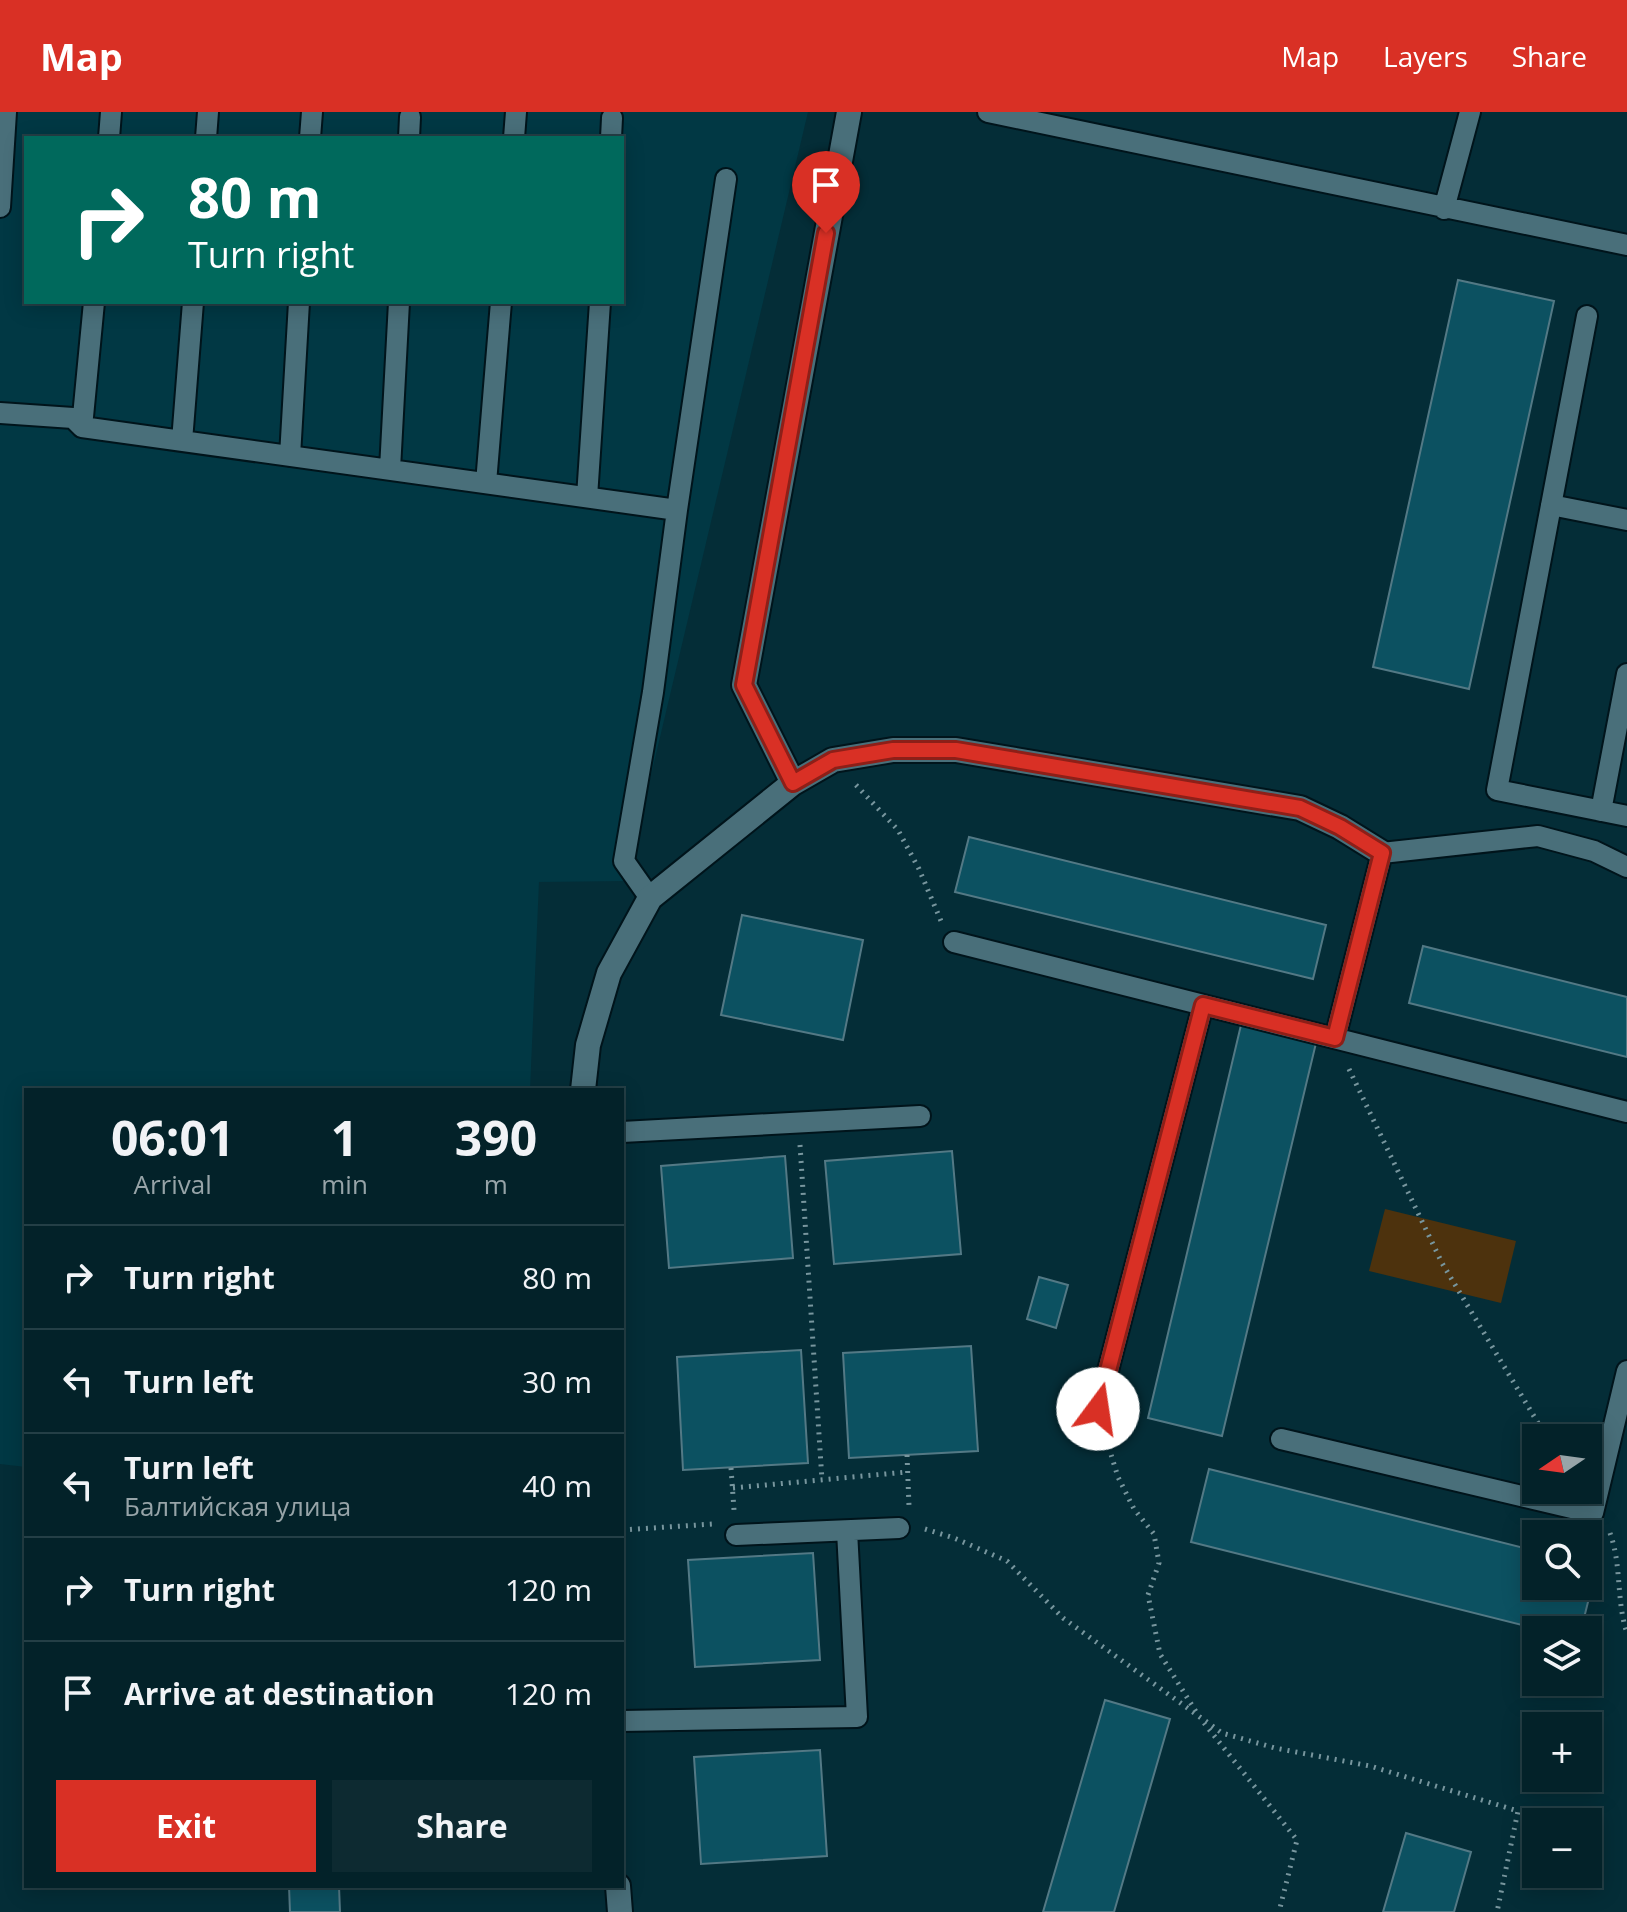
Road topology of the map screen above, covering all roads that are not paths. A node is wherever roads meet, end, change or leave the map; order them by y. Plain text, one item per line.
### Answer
1 (6, 112) edge
2 (111, 112) edge
3 (208, 112) edge
4 (312, 112) edge
5 (516, 112) edge
6 (849, 112) edge
7 (988, 112) edge
8 (1470, 112) edge
9 (410, 117) dead end
10 (109, 136) edge
11 (206, 136) edge
12 (310, 136) edge
13 (409, 136) edge
14 (514, 136) edge
15 (726, 179) dead end
16 (0, 207) edge
17 (1444, 209) junction
18 (1627, 245) edge
19 (94, 304) edge
20 (193, 304) edge
21 (299, 304) edge
22 (399, 304) edge
23 (501, 304) edge
24 (600, 304) edge
25 (1587, 316) dead end
26 (0, 413) edge
27 (82, 427) junction
28 (182, 441) junction
29 (290, 456) junction
30 (390, 469) junction
31 (486, 483) junction
32 (587, 497) junction
33 (1551, 505) junction
34 (677, 510) junction
35 (1627, 520) edge
36 (1627, 674) edge
37 (793, 783) junction
38 (1601, 811) junction
39 (1627, 816) edge
40 (1382, 853) junction
41 (1627, 867) edge
42 (650, 898) junction
43 (954, 942) road end
44 (1203, 1005) junction
45 (1335, 1038) junction
46 (583, 1088) edge
47 (1627, 1112) edge
48 (920, 1116) dead end
49 (624, 1132) edge
50 (1627, 1371) edge
51 (1098, 1409) road end
52 (1281, 1439) dead end
53 (905, 1528) road end
54 (736, 1529) road end
55 (847, 1531) junction
56 (624, 1721) edge
57 (618, 1888) edge
58 (620, 1912) edge

1 - 16 lane
2 - 10 lane
3 - 11 lane
4 - 12 lane
5 - 14 lane
6 - 37 street
7 - 17 lane
8 - 17 lane
9 - 13 lane
15 - 34 lane
17 - 18 lane
19 - 27 lane
20 - 28 lane
21 - 29 lane
22 - 30 lane
23 - 31 lane
24 - 32 lane
25 - 33 lane
26 - 27 lane
27 - 28 lane
28 - 29 lane
29 - 30 lane
30 - 31 lane
31 - 32 lane
32 - 34 lane
33 - 35 lane
33 - 38 lane
34 - 42 lane
36 - 38 lane
37 - 40 street
37 - 42 street
38 - 39 lane
40 - 41 lane
40 - 45 lane
42 - 46 street
43 - 44 lane
44 - 45 lane
44 - 51 lane
45 - 47 lane
48 - 49 lane
50 - 52 lane
53 - 55 lane
54 - 55 lane
55 - 56 lane
57 - 58 street

